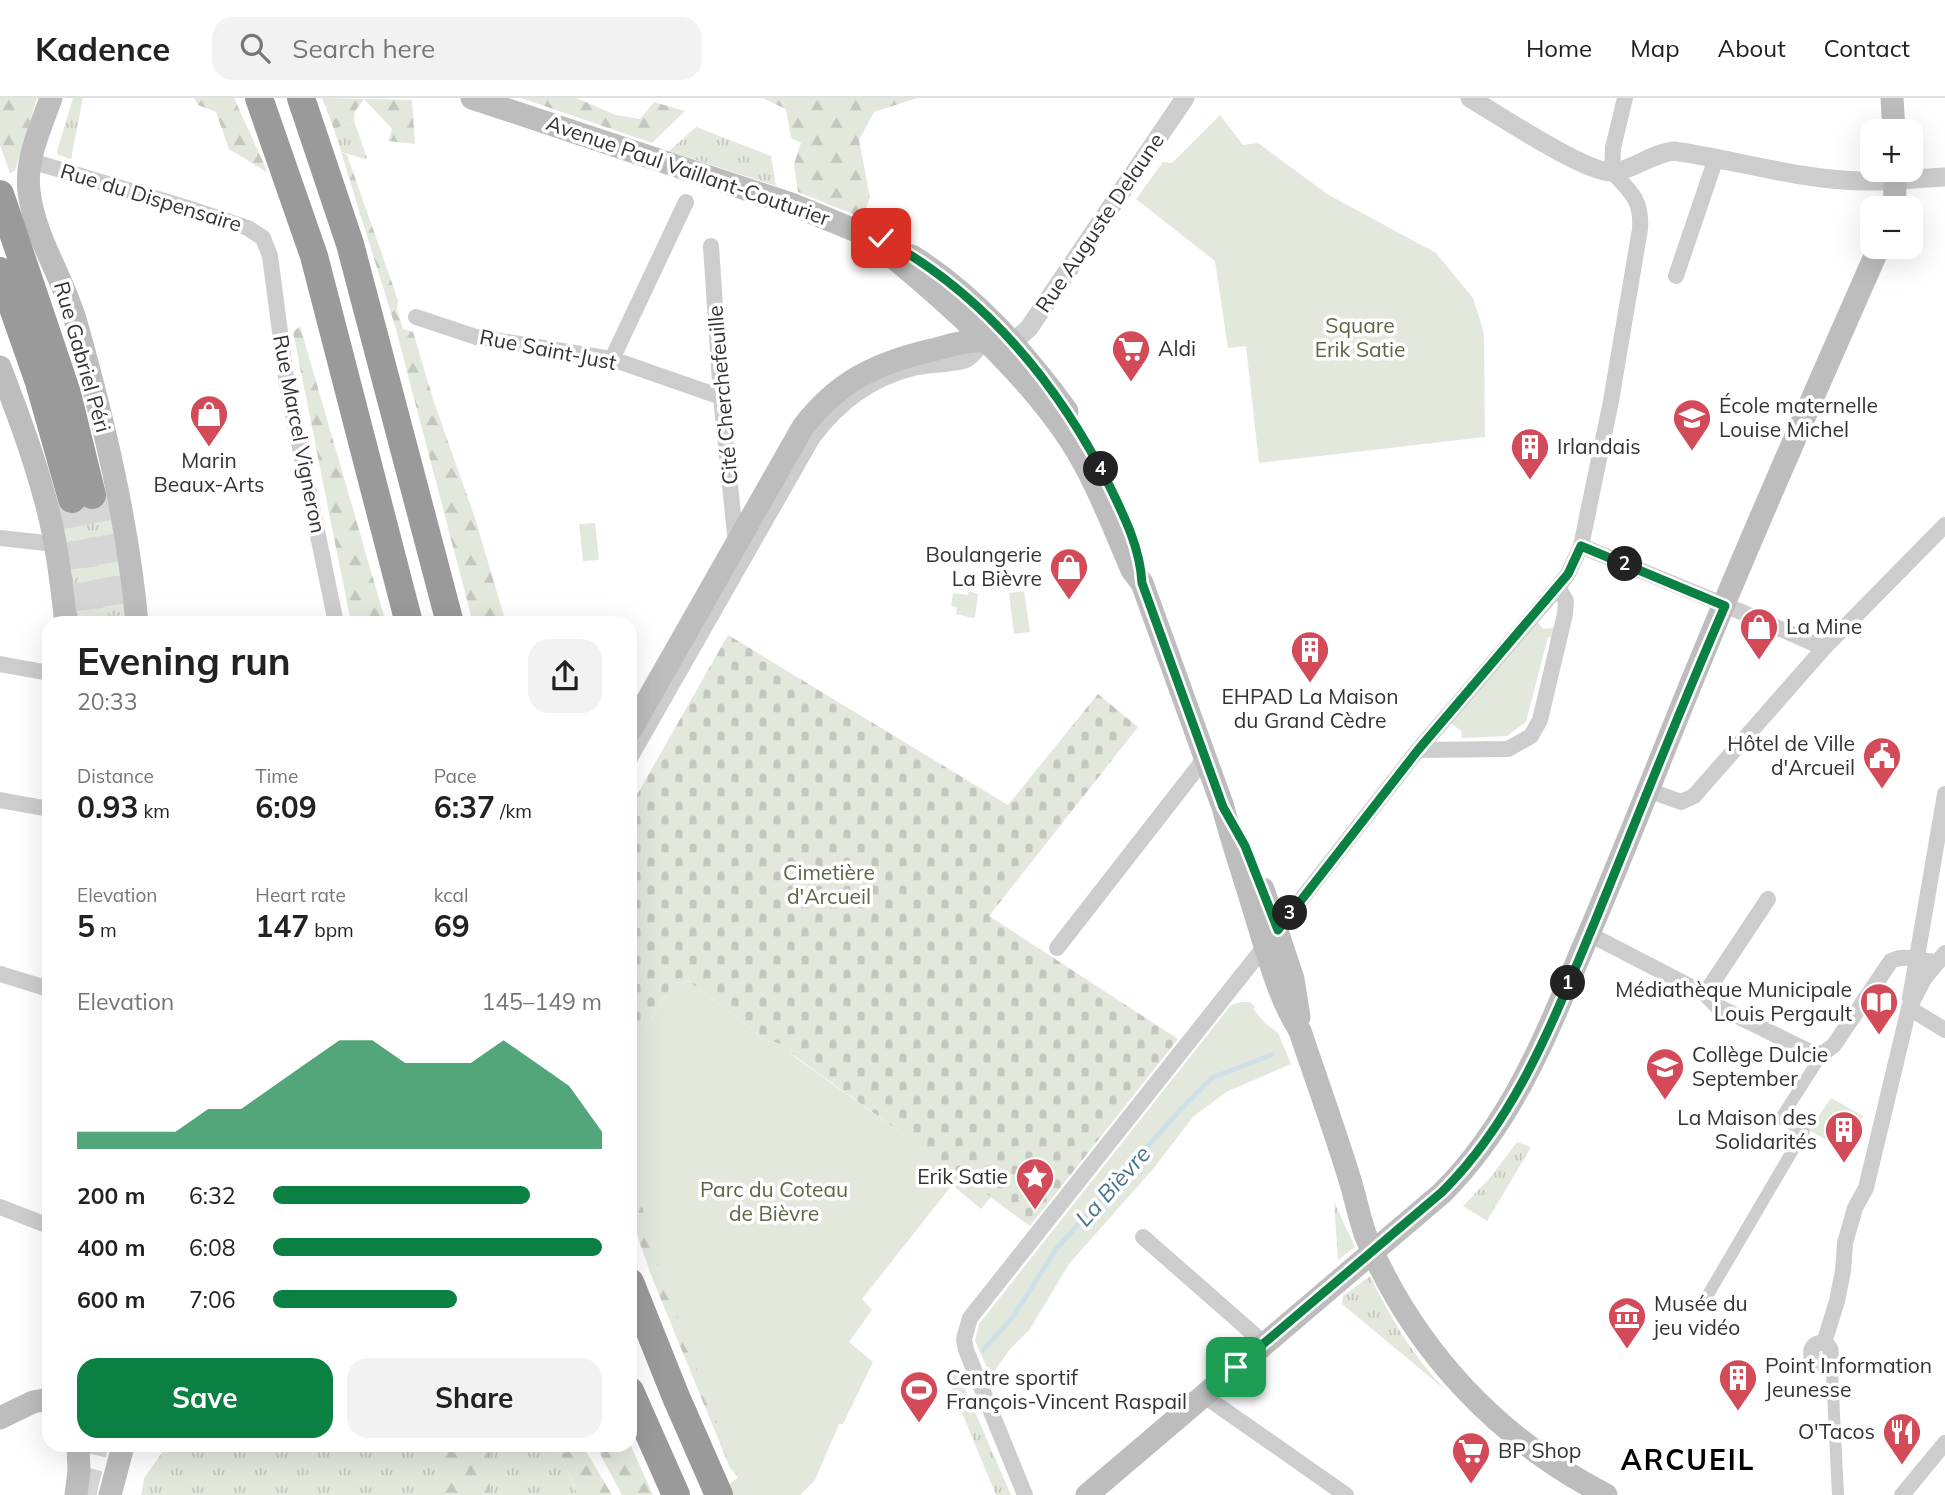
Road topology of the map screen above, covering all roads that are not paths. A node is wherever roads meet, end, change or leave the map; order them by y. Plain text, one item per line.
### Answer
1 (51, 98) edge
2 (260, 98) edge
3 (472, 98) edge
4 (1185, 98) edge
5 (1470, 98) edge
6 (1625, 98) edge
7 (1892, 98) edge
8 (302, 100) edge
9 (1893, 119) edge
10 (1716, 158) junction
11 (31, 160) junction
12 (1612, 172) junction
13 (1923, 176) edge
14 (1945, 177) edge
15 (1860, 181) edge
16 (0, 194) edge
17 (686, 202) dead end
18 (864, 234) junction
19 (266, 244) joint
20 (711, 246) dead end
21 (1875, 259) edge
22 (0, 271) edge
23 (1676, 276) dead end
24 (416, 317) dead end
25 (1009, 339) junction
26 (985, 341) junction
27 (612, 359) junction
28 (0, 367) edge
29 (721, 397) junction
30 (1945, 525) edge
31 (0, 538) edge
32 (55, 544) junction
33 (736, 544) junction
34 (1581, 546) junction
35 (1142, 583) junction
36 (1558, 587) junction
37 (1725, 606) junction
38 (64, 616) edge
39 (136, 616) edge
40 (335, 616) edge
41 (407, 616) edge
42 (448, 616) edge
43 (1824, 648) junction
44 (0, 664) edge
45 (42, 672) edge
46 (637, 719) edge
47 (637, 746) edge
48 (1418, 750) junction
49 (1205, 758) junction
50 (1648, 790) junction
51 (1945, 794) edge
52 (0, 800) edge
53 (42, 807) edge
54 (1768, 900) dead end
55 (1589, 934) junction
56 (1271, 938) junction
57 (1057, 948) dead end
58 (1941, 958) edge
59 (1916, 959) junction
60 (0, 974) edge
61 (42, 987) edge
62 (1705, 994) junction
63 (1909, 1008) junction
64 (1945, 1030) edge
65 (1819, 1054) junction
66 (0, 1207) edge
67 (42, 1223) edge
68 (1143, 1237) dead end
69 (1709, 1293) dead end
70 (637, 1299) edge
71 (1265, 1344) junction
72 (1826, 1363) joint
73 (1203, 1395) junction
74 (42, 1401) edge
75 (637, 1407) edge
76 (0, 1418) edge
77 (1945, 1443) edge
78 (78, 1452) edge
79 (121, 1452) edge
80 (715, 1486) edge
81 (76, 1495) edge
82 (110, 1495) edge
83 (676, 1495) edge
84 (1025, 1495) edge
85 (1087, 1495) edge
86 (1346, 1495) edge
87 (1606, 1495) edge
88 (1838, 1495) edge
89 (1902, 1495) edge

1 - 11 main road, Rue Gabriel Péri
2 - 41 highway
3 - 18 main road, Avenue Paul Vaillant-Couturier
4 - 25 street, Rue Auguste Delaune
5 - 12 street
6 - 12 street
7 - 9 main road
8 - 42 highway
10 - 12 street
10 - 15 street
10 - 23 street
11 - 19 street, Rue du Dispensaire
11 - 39 main road, Rue Gabriel Péri
12 - 34 street
13 - 14 street
16 - 22 highway
17 - 27 street
18 - 25 main road, Avenue Paul Vaillant-Couturier
18 - 26 main road, Avenue Paul Vaillant-Couturier
19 - 40 street, Rue Marcel Vigneron
20 - 29 street, Cité Cherchefeuille
21 - 37 main road
24 - 27 street, Rue Saint-Just
25 - 26 street
25 - 35 main road, Avenue Paul Vaillant-Couturier
26 - 33 main road
26 - 35 main road, Avenue Paul Vaillant-Couturier
26 - 47 street
27 - 29 street, Rue Saint-Just
28 - 32 main road
29 - 33 street, Cité Cherchefeuille
30 - 43 street
31 - 32 street
32 - 38 main road
33 - 46 main road
34 - 36 street
34 - 37 street
35 - 49 main road, Avenue Paul Vaillant-Couturier
36 - 48 street
36 - 48 street
37 - 43 street
37 - 50 main road
43 - 50 street
44 - 45 street
48 - 56 street
49 - 56 main road, Avenue Paul Vaillant-Couturier
49 - 57 street
50 - 55 main road
51 - 59 street
52 - 53 street
54 - 62 street
55 - 62 street
55 - 71 main road
56 - 84 street
56 - 87 main road, Avenue Paul Vaillant-Couturier
58 - 59 street
58 - 63 street
59 - 63 street
59 - 65 street
60 - 61 street
62 - 65 street
63 - 64 street
63 - 72 street
65 - 69 street
66 - 67 street
68 - 71 street
70 - 80 highway
71 - 73 main road
72 - 88 street
73 - 85 main road
73 - 86 street
74 - 76 main road
75 - 83 highway
77 - 89 street
78 - 81 main road
79 - 82 main road

